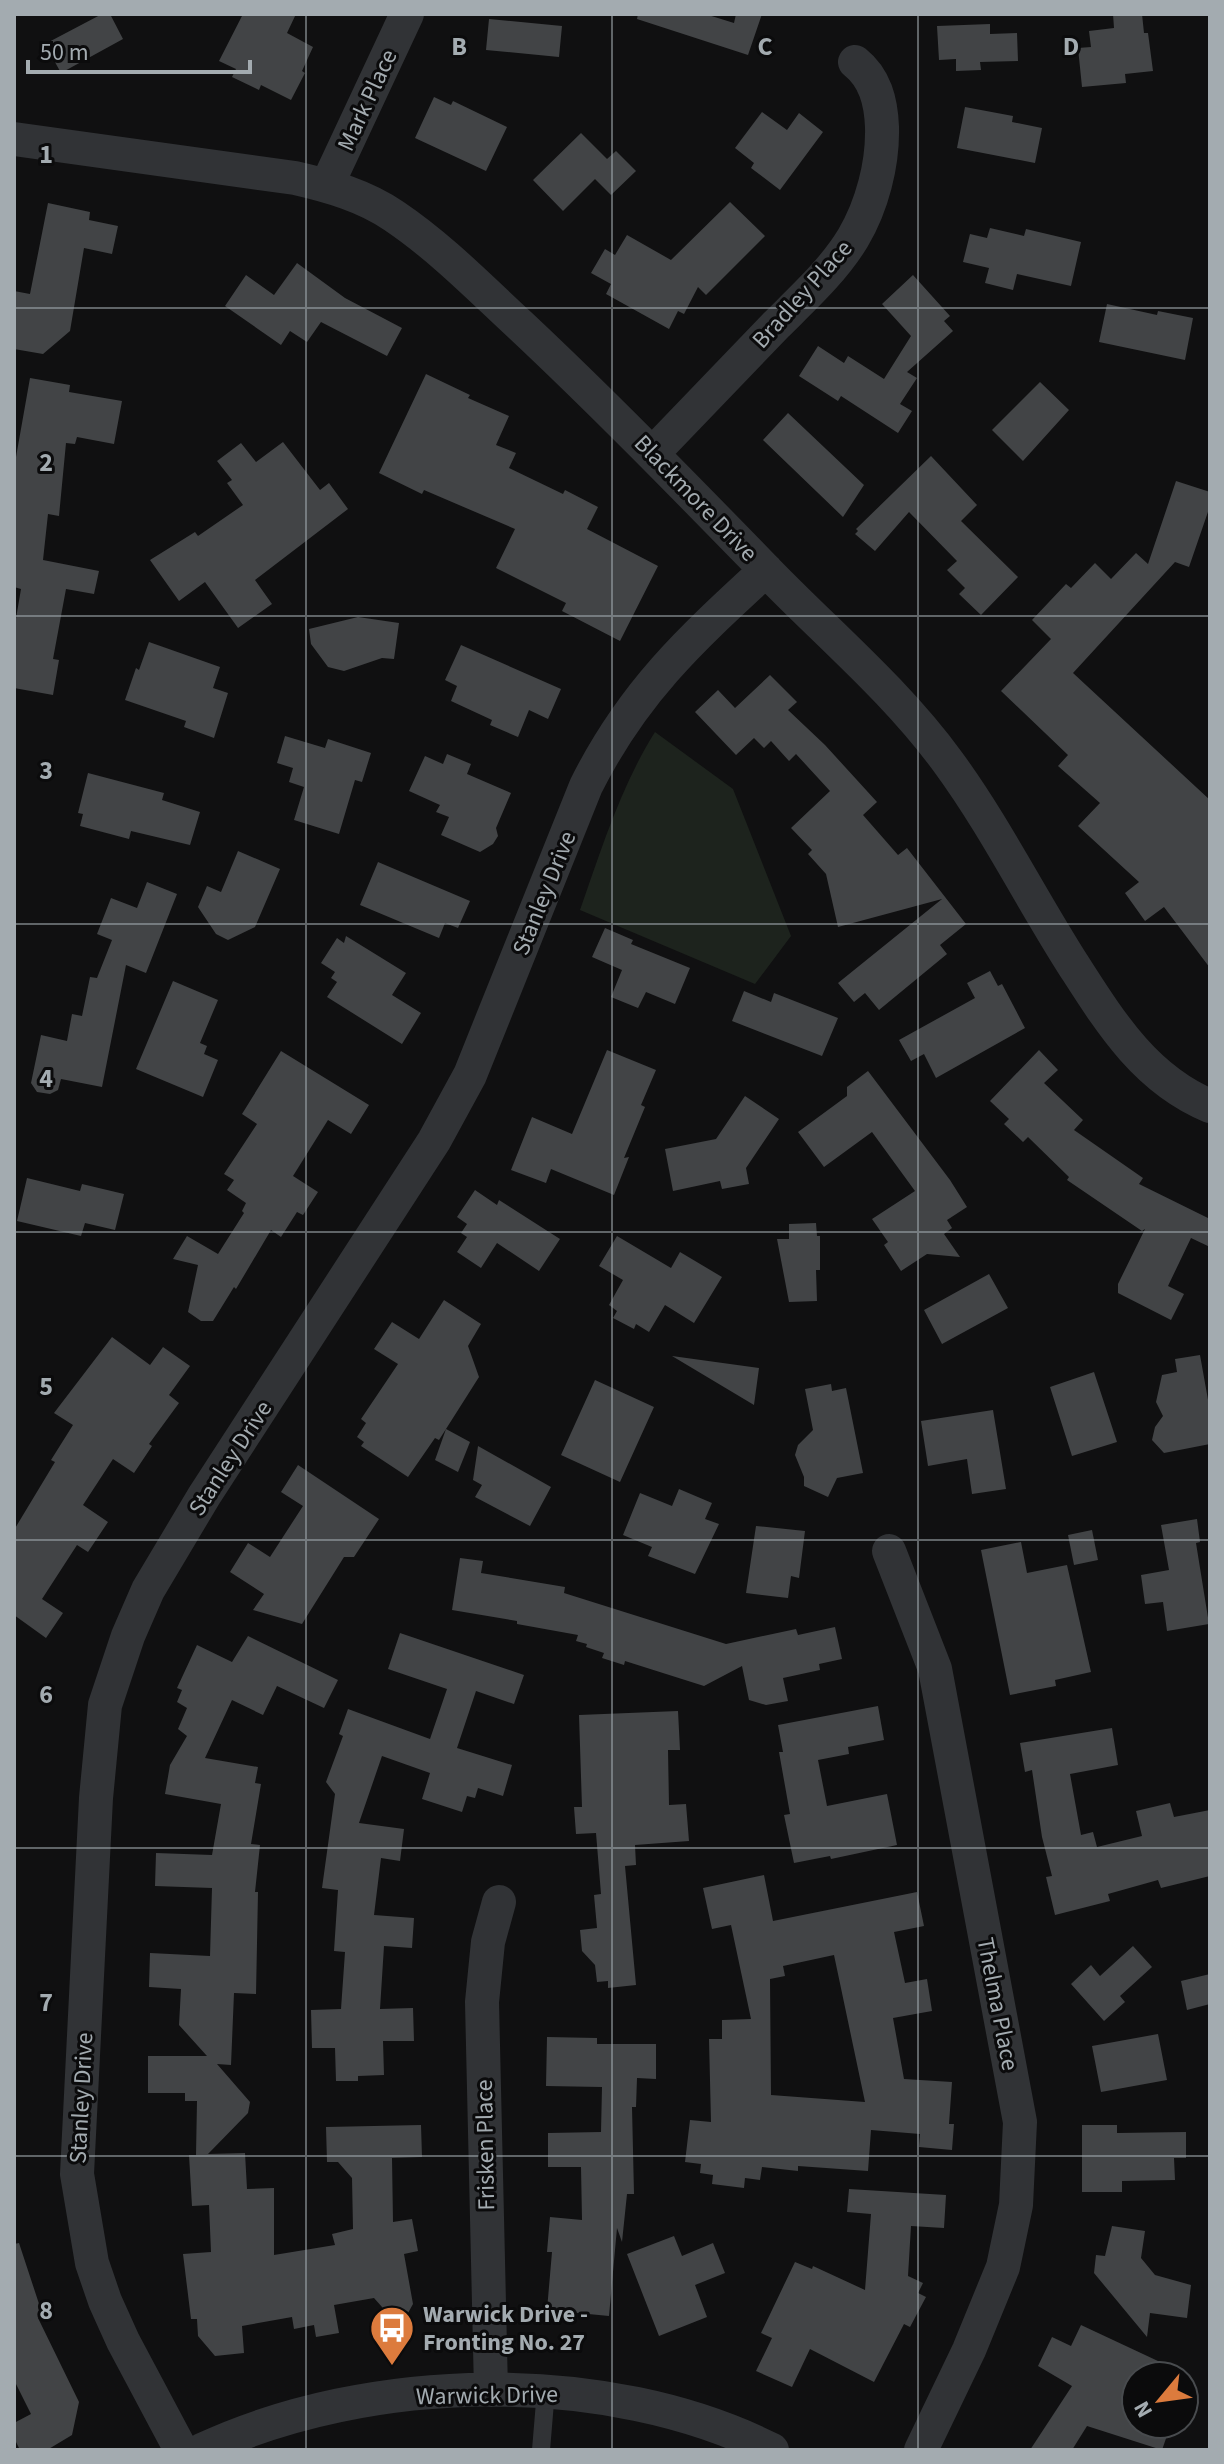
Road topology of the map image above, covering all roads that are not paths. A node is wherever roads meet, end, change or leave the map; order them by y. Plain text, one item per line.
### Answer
1 (407, 14) edge
2 (855, 62) dead end
3 (14, 139) edge
4 (327, 185) junction
5 (653, 453) junction
6 (766, 570) junction
7 (1210, 1106) edge
8 (889, 1551) dead end
9 (499, 1902) dead end
10 (491, 2390) junction
11 (546, 2390) junction
12 (181, 2450) edge
13 (202, 2450) edge
14 (541, 2450) edge
15 (772, 2450) edge
16 (921, 2450) edge

1 - 4 street, Mark Place
2 - 5 street, Bradley Place
3 - 4 street, Blackmore Drive
4 - 5 street, Blackmore Drive
5 - 6 street, Blackmore Drive
6 - 7 street, Blackmore Drive
6 - 12 street, Stanley Drive
8 - 16 street, Thelma Place
9 - 10 street, Frisken Place
10 - 11 street, Warwick Drive
10 - 13 street, Warwick Drive
11 - 14 lane
11 - 15 street, Warwick Drive

